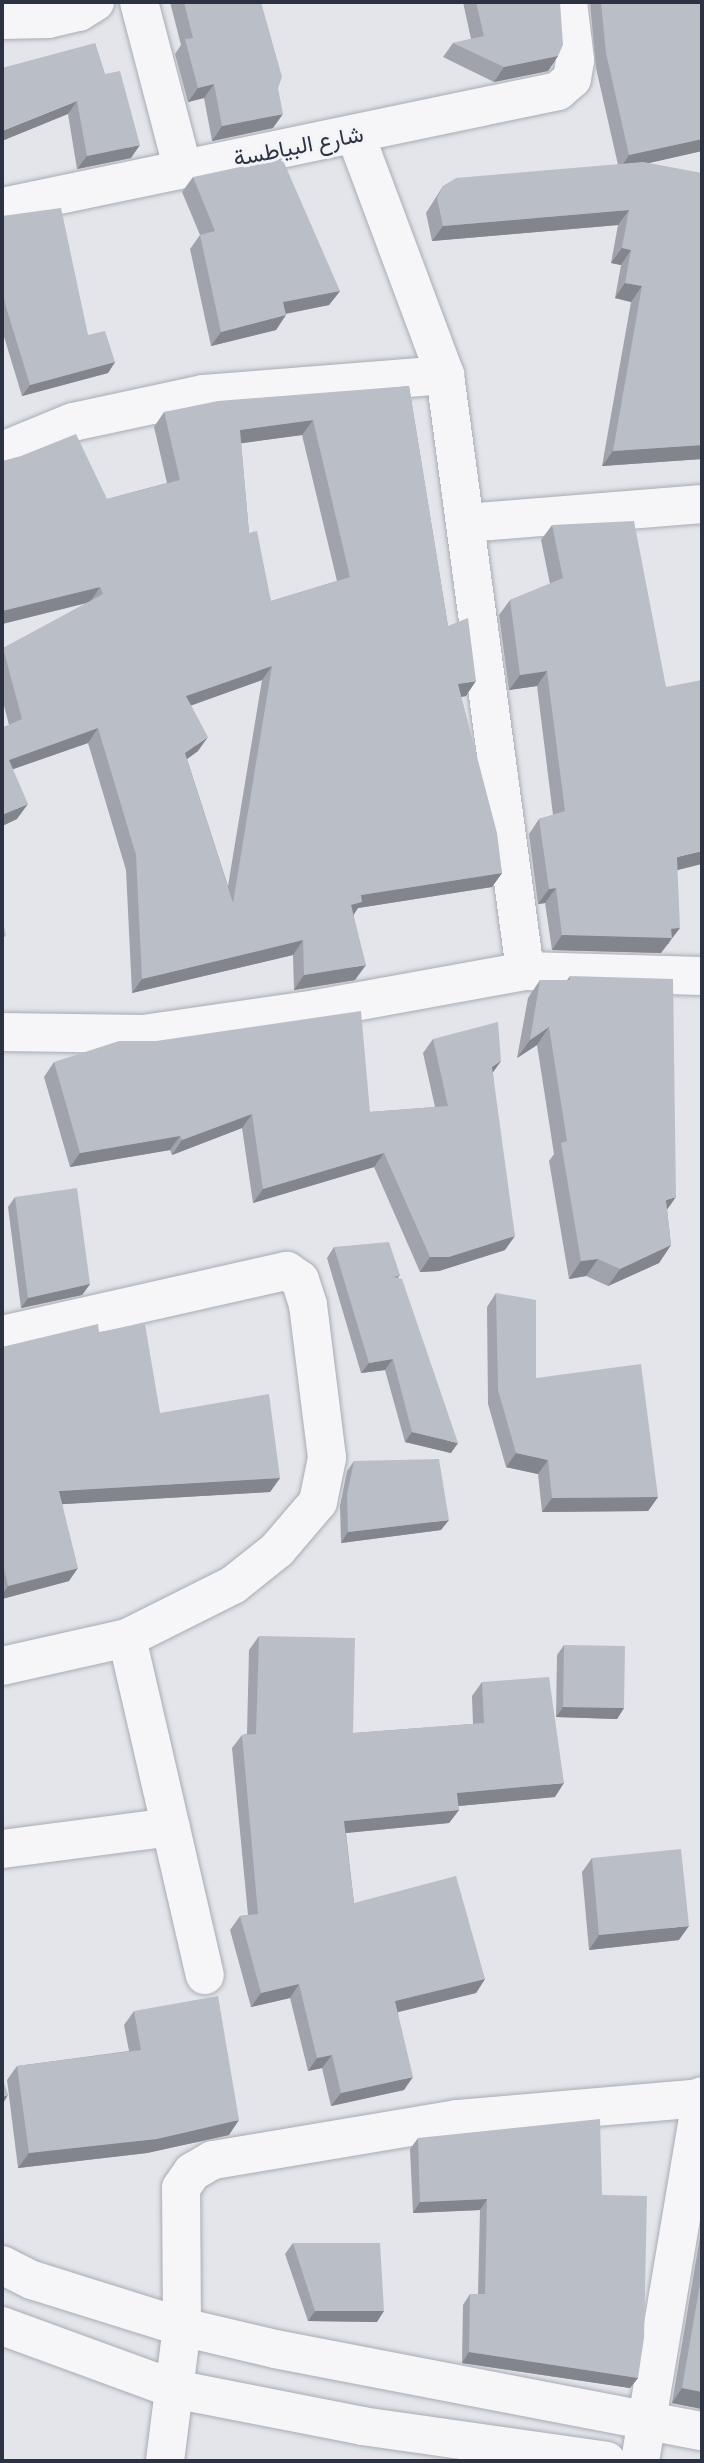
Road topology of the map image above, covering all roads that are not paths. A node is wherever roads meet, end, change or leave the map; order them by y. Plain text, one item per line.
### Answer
1 (95, 2) edge
2 (139, 2) edge
3 (568, 2) edge
4 (2, 20) edge
5 (355, 134) junction
6 (182, 166) junction
7 (2, 207) edge
8 (445, 375) junction
9 (2, 451) edge
10 (702, 504) edge
11 (466, 523) junction
12 (525, 971) junction
13 (702, 976) edge
14 (2, 1032) edge
15 (2, 1335) edge
16 (127, 1638) junction
17 (2, 1663) edge
18 (171, 1827) junction
19 (2, 1849) edge
20 (205, 1975) dead end
21 (702, 2097) edge
22 (2, 2265) edge
23 (2, 2326) edge
24 (182, 2327) junction
25 (174, 2389) junction
26 (587, 2410) junction
27 (647, 2420) junction
28 (702, 2431) edge
29 (587, 2459) edge
30 (165, 2461) edge
31 (640, 2461) edge

1 - 4 street
2 - 6 street
3 - 5 street, شارع البياطسة
5 - 6 street, شارع البياطسة
5 - 8 street
6 - 7 street, شارع البياطسة
8 - 9 street
8 - 11 street
10 - 11 street
11 - 12 street
12 - 13 street
12 - 14 street
15 - 16 street
16 - 17 street
16 - 18 street
18 - 19 street
18 - 20 street
21 - 24 street
21 - 27 street
22 - 24 street
23 - 25 street
24 - 25 street
24 - 26 street
25 - 29 street
25 - 30 street
26 - 27 street
26 - 29 street
27 - 28 street
27 - 31 street

